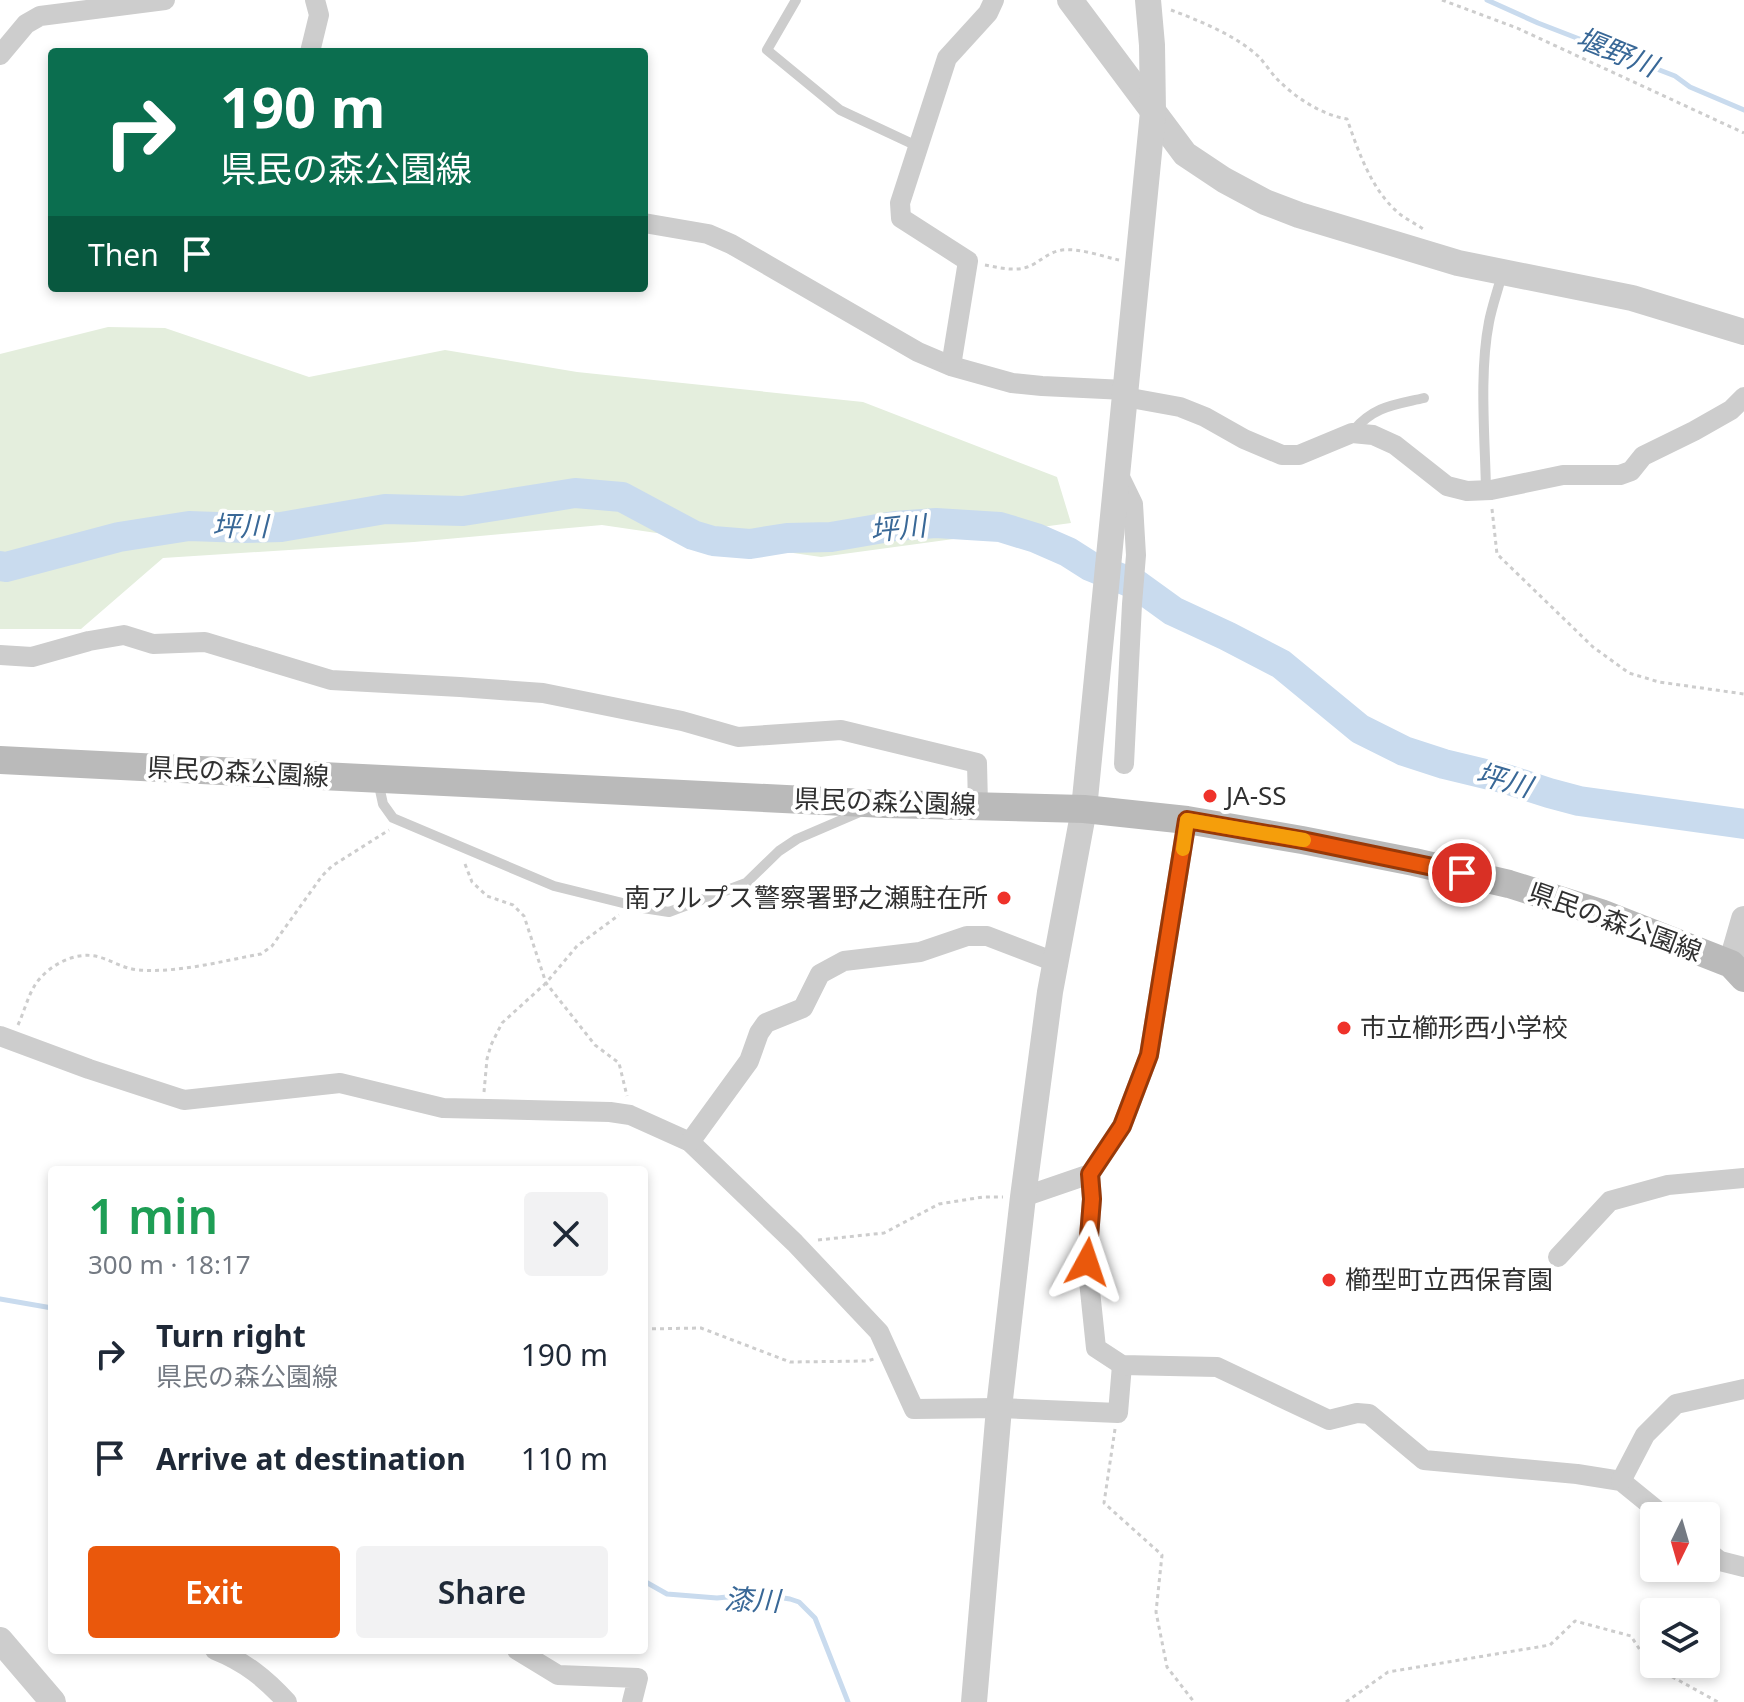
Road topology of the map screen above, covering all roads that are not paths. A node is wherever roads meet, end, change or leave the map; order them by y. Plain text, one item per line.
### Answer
1 (165, 0) edge
2 (315, 0) edge
3 (796, 0) edge
4 (994, 0) edge
5 (1070, 0) edge
6 (1148, 0) edge
7 (311, 48) edge
8 (0, 55) edge
9 (1153, 112) junction
10 (919, 147) junction
11 (648, 224) edge
12 (1502, 273) junction
13 (1744, 332) edge
14 (951, 366) junction
15 (1125, 394) junction
16 (1744, 397) edge
17 (1424, 398) dead end
18 (1352, 433) junction
19 (1117, 471) junction
20 (1488, 490) junction
21 (0, 655) edge
22 (0, 760) edge
23 (1124, 764) dead end
24 (377, 779) junction
25 (885, 804) junction
26 (978, 805) junction
27 (1084, 809) junction
28 (1187, 820) junction
29 (1744, 919) edge
30 (1055, 962) junction
31 (1738, 971) edge
32 (6, 1038) edge
33 (690, 1142) junction
34 (1090, 1174) junction
35 (1744, 1178) edge
36 (1023, 1197) junction
37 (1558, 1257) dead end
38 (1122, 1365) junction
39 (1744, 1389) edge
40 (999, 1408) junction
41 (1621, 1481) junction
42 (1647, 1502) edge
43 (1720, 1561) edge
44 (1744, 1567) edge
45 (0, 1640) edge
46 (225, 1654) edge
47 (524, 1654) edge
48 (974, 1700) edge
49 (53, 1702) edge
50 (287, 1702) edge
51 (632, 1702) edge

1 - 8 street
2 - 7 street
3 - 10 lane
4 - 10 street
5 - 9 street
6 - 9 street
9 - 12 street
9 - 15 street
10 - 14 street
11 - 14 street
12 - 13 street
12 - 20 lane
14 - 15 street
15 - 18 street
15 - 19 street
16 - 20 street
17 - 18 lane
18 - 20 street
19 - 23 street
19 - 27 street
21 - 26 street
22 - 24 main road, 県民の森公園線
24 - 25 main road, 県民の森公園線
24 - 25 lane
25 - 26 main road, 県民の森公園線
26 - 27 main road, 県民の森公園線
27 - 28 main road, 県民の森公園線
27 - 30 street
28 - 31 main road, 県民の森公園線
28 - 34 street
29 - 31 street
30 - 33 street
30 - 36 street
32 - 33 street
33 - 40 street
34 - 36 street
34 - 38 street
35 - 37 street
36 - 40 street
38 - 40 street
38 - 41 street
39 - 41 street
40 - 48 street
41 - 42 street
43 - 44 street
45 - 49 street
46 - 50 street
47 - 51 street

